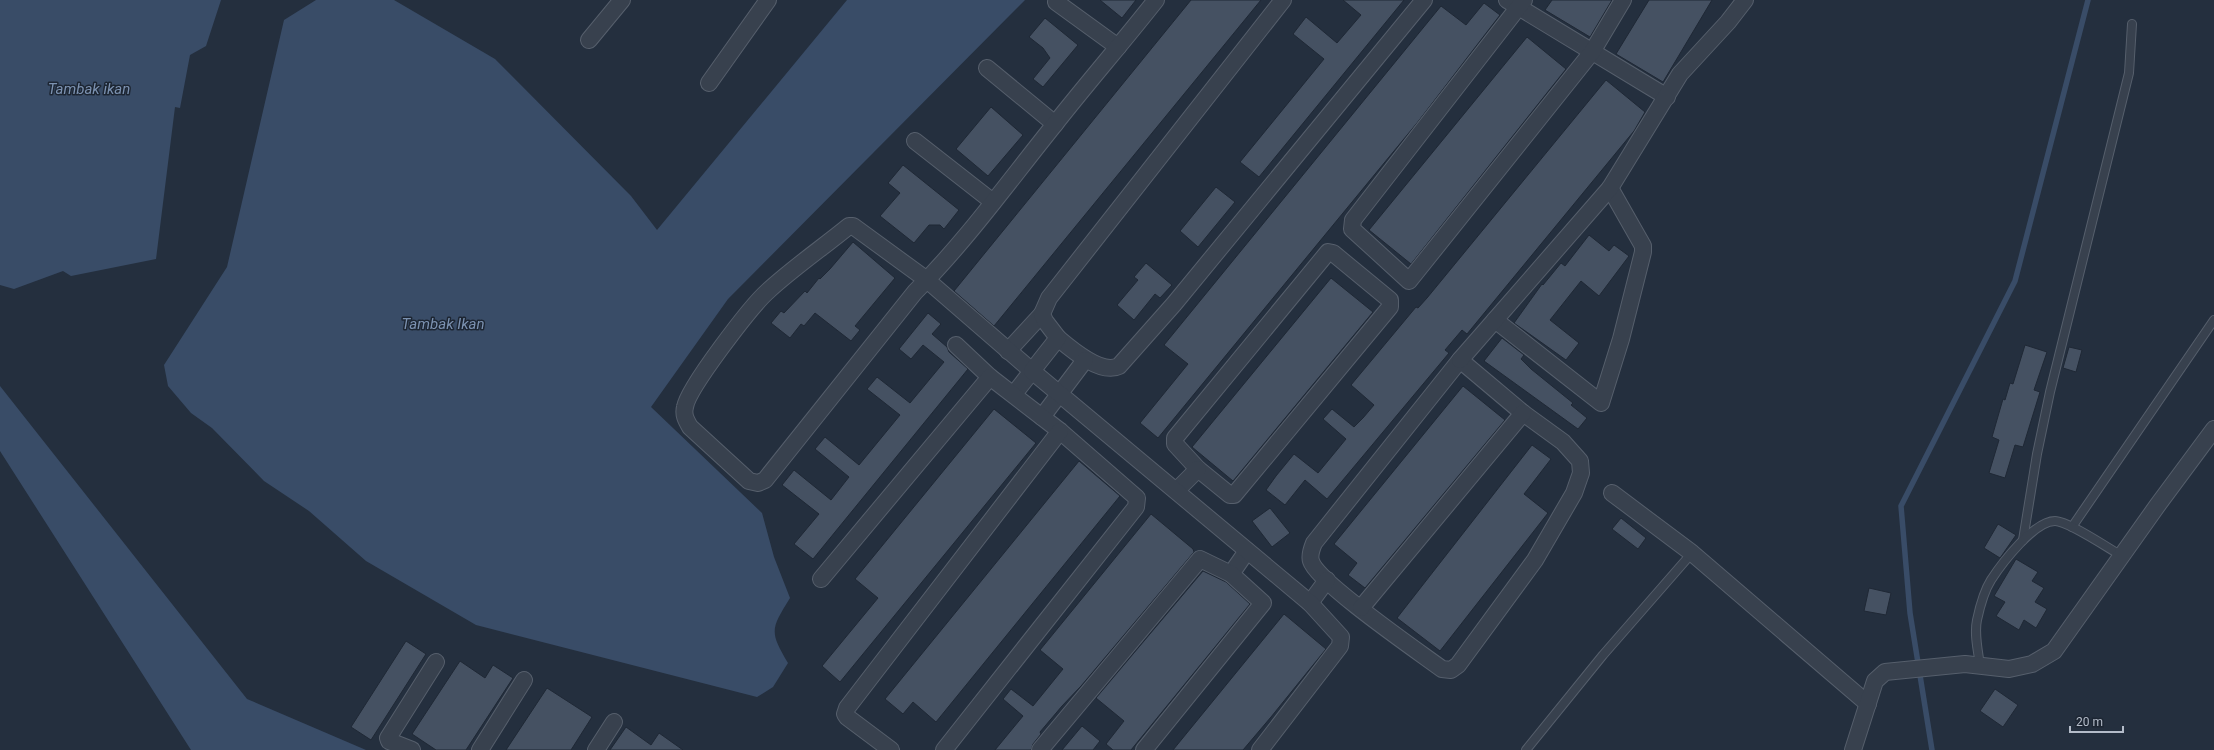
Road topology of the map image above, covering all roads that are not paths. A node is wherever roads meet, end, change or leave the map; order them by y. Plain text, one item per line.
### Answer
1 (622, 0) edge
2 (768, 0) edge
3 (1156, 0) edge
4 (1283, 0) edge
5 (1424, 0) edge
6 (1623, 0) edge
7 (1745, 0) edge
8 (1056, 2) dead end
9 (1517, 2) edge
10 (2132, 24) dead end
11 (589, 40) dead end
12 (1118, 47) junction
13 (1592, 52) junction
14 (987, 68) dead end
15 (709, 83) dead end
16 (1667, 97) junction
17 (1055, 124) junction
18 (915, 141) dead end
19 (1610, 188) junction
20 (993, 202) junction
21 (927, 280) junction
22 (1042, 314) junction
23 (1496, 320) junction
24 (2214, 320) edge
25 (1058, 338) junction
26 (956, 345) dead end
27 (1008, 351) junction
28 (1085, 360) junction
29 (1460, 360) junction
30 (1032, 371) junction
31 (990, 377) junction
32 (1014, 394) junction
33 (1059, 396) junction
34 (1523, 413) junction
35 (1042, 417) junction
36 (2214, 429) edge
37 (1060, 432) junction
38 (1198, 469) junction
39 (1177, 490) junction
40 (1612, 493) dead end
41 (2072, 527) junction
42 (2023, 540) junction
43 (1247, 552) junction
44 (1692, 553) junction
45 (2122, 556) junction
46 (1230, 574) junction
47 (821, 579) dead end
48 (1327, 580) junction
49 (1310, 603) junction
50 (1360, 608) junction
51 (436, 662) dead end
52 (1973, 665) junction
53 (524, 680) dead end
54 (1868, 704) junction
55 (614, 722) dead end
56 (412, 750) edge
57 (480, 750) edge
58 (596, 750) edge
59 (891, 750) edge
60 (944, 750) edge
61 (1040, 750) edge
62 (1144, 750) edge
63 (1260, 750) edge
64 (1526, 750) edge
65 (1853, 750) edge

1 - 11 street
2 - 15 street
3 - 12 street
4 - 22 street
5 - 28 street
6 - 13 street
7 - 16 street
8 - 12 street
9 - 13 street
9 - 13 street
10 - 42 lane
12 - 17 street
13 - 16 street
14 - 17 street
16 - 19 street
17 - 20 street
18 - 20 street
19 - 23 street
19 - 23 street
20 - 21 street
21 - 21 street
21 - 27 street
22 - 25 street
22 - 27 street
23 - 29 street
24 - 41 lane
25 - 28 street
25 - 30 street
26 - 31 street
27 - 30 street
28 - 33 street
29 - 34 street
29 - 48 street
30 - 32 street
30 - 33 street
31 - 32 street
31 - 47 street
32 - 35 street
33 - 35 street
33 - 39 street
34 - 50 street
34 - 50 street
35 - 37 street
36 - 45 street
37 - 59 street
37 - 60 street
38 - 38 street
38 - 39 street
39 - 43 street
40 - 44 street
41 - 42 lane
41 - 45 lane
42 - 52 lane
43 - 46 street
43 - 49 street
44 - 54 street
44 - 64 lane
45 - 52 street
46 - 61 street
46 - 62 street
48 - 49 street
48 - 50 street
49 - 63 street
51 - 56 street
52 - 54 street
53 - 57 street
54 - 65 street
55 - 58 street

